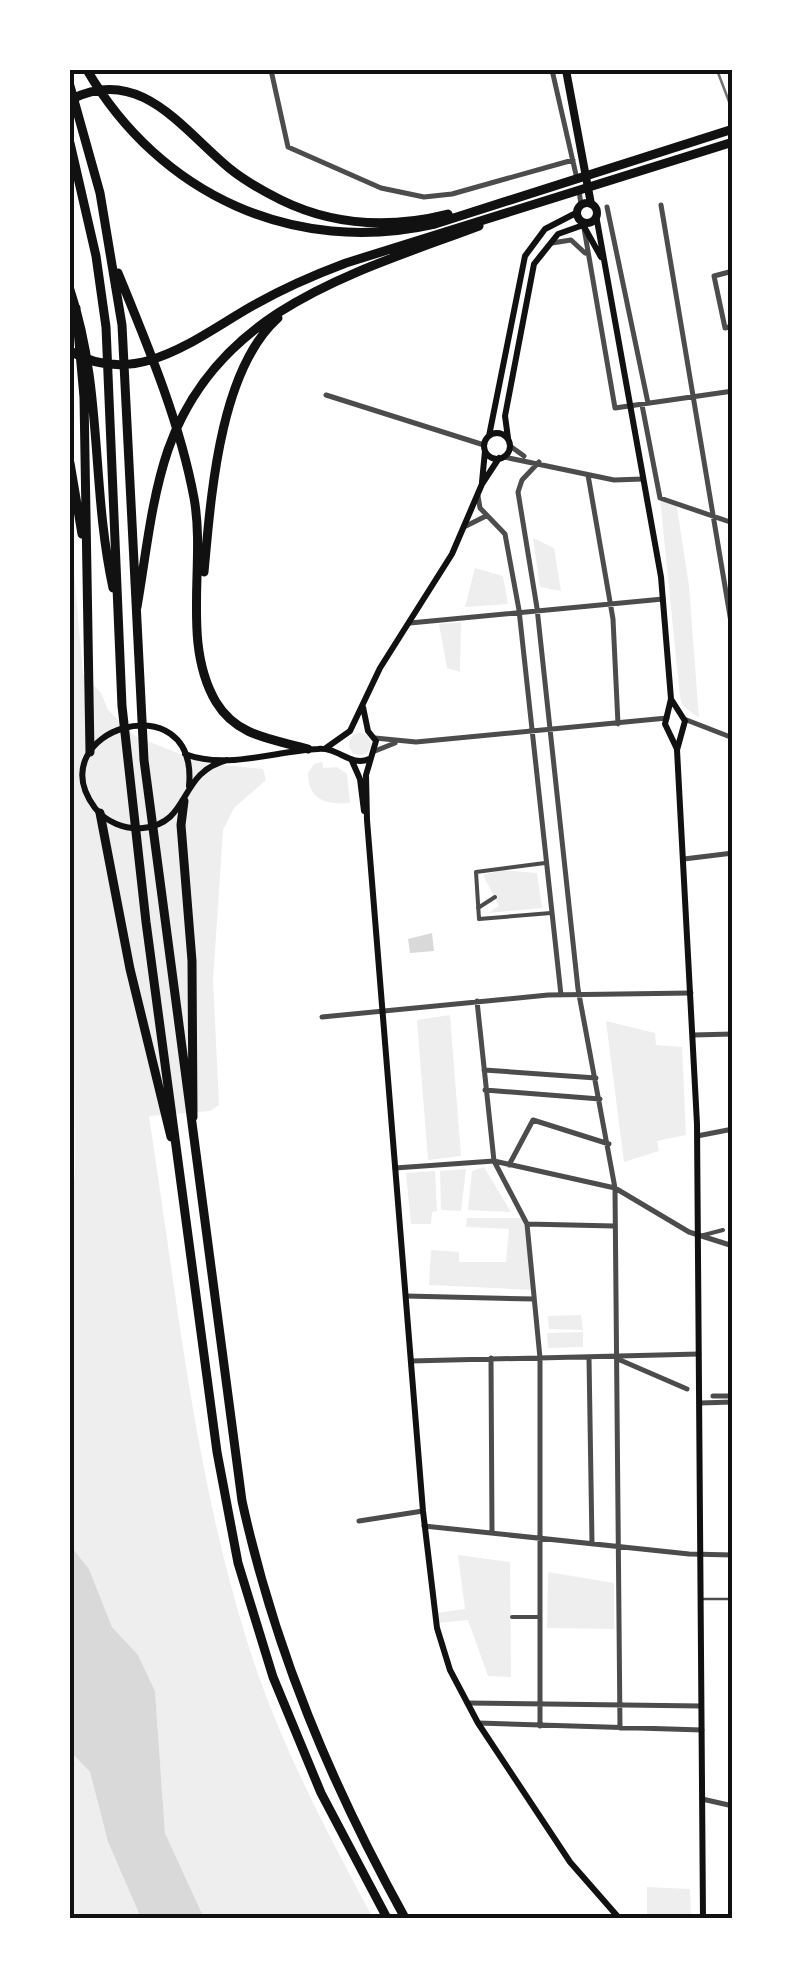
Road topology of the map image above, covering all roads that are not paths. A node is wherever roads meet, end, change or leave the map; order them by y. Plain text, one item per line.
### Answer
1 (87, 70) edge
2 (271, 70) edge
3 (552, 70) edge
4 (566, 70) edge
5 (70, 86) edge
6 (70, 100) edge
7 (733, 130) edge
8 (733, 142) edge
9 (70, 143) edge
10 (573, 160) junction
11 (540, 195) junction
12 (495, 204) junction
13 (661, 205) dead end
14 (583, 207) junction
15 (607, 207) dead end
16 (588, 221) junction
17 (546, 246) junction
18 (587, 255) junction
19 (601, 257) junction
20 (112, 258) junction
21 (733, 271) edge
22 (332, 281) junction
23 (70, 290) edge
24 (76, 308) junction
25 (733, 326) edge
26 (70, 351) edge
27 (733, 391) edge
28 (326, 394) dead end
29 (694, 396) junction
30 (645, 404) junction
31 (630, 406) junction
32 (489, 436) junction
33 (509, 442) junction
34 (485, 448) junction
35 (502, 458) junction
36 (526, 458) junction
37 (540, 462) junction
38 (70, 463) edge
39 (588, 475) junction
40 (642, 479) junction
41 (482, 484) junction
42 (478, 496) junction
43 (715, 514) junction
44 (489, 517) junction
45 (733, 523) edge
46 (466, 526) junction
47 (522, 530) junction
48 (505, 534) junction
49 (87, 574) junction
50 (664, 599) junction
51 (611, 603) junction
52 (199, 604) junction
53 (420, 606) junction
54 (537, 608) junction
55 (117, 610) junction
56 (518, 610) junction
57 (426, 619) junction
58 (408, 624) junction
59 (134, 627) junction
60 (733, 634) edge
61 (671, 699) junction
62 (363, 706) junction
63 (682, 716) junction
64 (667, 723) junction
65 (618, 724) junction
66 (704, 729) junction
67 (552, 730) junction
68 (682, 730) junction
69 (368, 731) junction
70 (533, 732) junction
71 (347, 734) junction
72 (374, 738) junction
73 (733, 738) edge
74 (398, 742) junction
75 (326, 748) junction
76 (308, 749) junction
77 (677, 750) junction
78 (90, 752) junction
79 (184, 754) junction
80 (372, 755) junction
81 (347, 757) junction
82 (227, 760) junction
83 (189, 786) junction
84 (184, 801) junction
85 (100, 813) junction
86 (367, 820) junction
87 (733, 853) edge
88 (684, 859) junction
89 (545, 863) junction
90 (495, 897) dead end
91 (478, 908) junction
92 (552, 912) junction
93 (478, 919) junction
94 (476, 928) dead end
95 (692, 993) junction
96 (561, 995) junction
97 (580, 997) junction
98 (477, 1001) junction
99 (382, 1010) junction
100 (322, 1017) dead end
101 (733, 1034) edge
102 (694, 1035) junction
103 (484, 1070) junction
104 (596, 1078) junction
105 (485, 1090) junction
106 (600, 1099) junction
107 (733, 1129) edge
108 (192, 1135) junction
109 (697, 1136) junction
110 (609, 1144) junction
111 (177, 1152) junction
112 (494, 1162) junction
113 (508, 1165) junction
114 (395, 1168) junction
115 (615, 1188) junction
116 (528, 1224) junction
117 (614, 1226) junction
118 (719, 1228) dead end
119 (699, 1236) junction
120 (733, 1246) edge
121 (406, 1296) junction
122 (534, 1298) junction
123 (699, 1354) junction
124 (646, 1357) junction
125 (491, 1358) junction
126 (540, 1358) junction
127 (589, 1358) junction
128 (617, 1358) junction
129 (411, 1360) junction
130 (643, 1370) junction
131 (686, 1389) dead end
132 (713, 1396) dead end
133 (733, 1399) edge
134 (700, 1403) junction
135 (423, 1512) junction
136 (359, 1522) dead end
137 (424, 1526) junction
138 (492, 1534) junction
139 (539, 1537) junction
140 (592, 1543) junction
141 (620, 1546) junction
142 (733, 1555) edge
143 (701, 1556) junction
144 (700, 1598) junction
145 (733, 1598) edge
146 (512, 1617) dead end
147 (540, 1618) junction
148 (541, 1702) junction
149 (467, 1704) junction
150 (620, 1704) junction
151 (702, 1706) junction
152 (478, 1723) junction
153 (540, 1726) junction
154 (620, 1728) junction
155 (702, 1730) junction
156 (702, 1799) junction
157 (733, 1806) edge
158 (387, 1918) edge
159 (406, 1918) edge
160 (619, 1918) edge
161 (704, 1918) edge

1 - 12 highway
2 - 10 street
3 - 10 street
4 - 14 main road
5 - 20 highway
6 - 12 highway
7 - 11 highway
8 - 11 highway
9 - 55 highway
10 - 14 street
11 - 12 highway
11 - 22 highway
11 - 26 highway
13 - 29 street
14 - 16 main road
14 - 16 main road
14 - 32 main road
15 - 30 street
16 - 17 main road
16 - 18 street
16 - 19 main road
16 - 19 main road
17 - 18 street
17 - 33 main road
18 - 31 street
19 - 31 main road
20 - 52 highway
20 - 59 highway
21 - 25 street
22 - 52 highway
22 - 59 highway
23 - 24 highway
24 - 49 highway
24 - 55 highway
27 - 29 street
28 - 34 street
29 - 30 street
29 - 43 street
30 - 31 street
30 - 43 street
31 - 40 main road
32 - 33 main road
32 - 34 main road
33 - 35 main road
33 - 36 street
34 - 35 main road
34 - 41 main road
35 - 36 street
35 - 41 main road
36 - 37 street
37 - 39 street
37 - 47 street
38 - 49 highway
39 - 40 street
39 - 51 street
40 - 50 main road
41 - 42 main road
42 - 44 street
42 - 46 main road
43 - 45 street
43 - 60 street
44 - 46 street
44 - 48 street
46 - 53 main road
47 - 48 street
47 - 54 street
48 - 56 street
49 - 78 highway
50 - 51 street
50 - 61 main road
51 - 54 street
51 - 65 street
52 - 76 highway
53 - 57 street
53 - 58 main road
54 - 56 street
54 - 67 street
55 - 111 highway
56 - 57 street
56 - 70 street
57 - 58 street
58 - 62 main road
59 - 108 highway
61 - 63 main road
61 - 64 main road
62 - 69 main road
62 - 71 main road
63 - 64 main road
63 - 66 street
63 - 68 main road
64 - 65 street
64 - 68 main road
64 - 77 main road
65 - 67 street
66 - 68 street
66 - 73 street
67 - 70 street
67 - 97 street
68 - 77 main road
69 - 71 main road
69 - 72 main road
70 - 74 street
70 - 89 street
71 - 75 main road
71 - 81 main road
72 - 74 street
72 - 80 main road
74 - 80 street
75 - 76 main road
75 - 81 main road
76 - 82 main road
77 - 88 main road
78 - 79 main road
78 - 85 main road
79 - 82 main road
79 - 83 main road
80 - 81 main road
80 - 86 main road
81 - 86 main road
82 - 83 main road
83 - 84 main road
84 - 85 main road
84 - 108 highway
85 - 111 highway
86 - 99 main road
87 - 88 street
88 - 95 main road
89 - 91 street
89 - 92 street
90 - 91 street
91 - 93 street
92 - 93 street
92 - 96 street
93 - 94 street
95 - 97 street
95 - 102 main road
96 - 97 street
96 - 98 street
97 - 104 street
98 - 99 street
98 - 103 street
99 - 100 street
99 - 114 main road
101 - 102 street
102 - 109 main road
103 - 104 street
103 - 105 street
104 - 106 street
105 - 106 street
105 - 112 street
106 - 110 street
107 - 109 street
108 - 159 highway
109 - 119 main road
110 - 113 street
110 - 115 street
111 - 158 highway
112 - 113 street
112 - 114 street
112 - 116 street
113 - 115 street
114 - 121 main road
115 - 117 street
115 - 119 street
116 - 117 street
116 - 122 street
117 - 128 street
118 - 119 street
119 - 120 street
119 - 123 main road
121 - 122 street
121 - 129 main road
122 - 126 street
123 - 124 street
123 - 134 main road
124 - 128 street
124 - 130 street
125 - 126 street
125 - 129 street
125 - 138 street
126 - 127 street
126 - 139 street
127 - 128 street
127 - 140 street
128 - 130 street
128 - 141 street
129 - 135 main road
130 - 131 street
132 - 133 street
133 - 134 street
134 - 143 main road
135 - 136 street
135 - 137 main road
137 - 138 street
137 - 149 main road
138 - 139 street
139 - 140 street
139 - 147 street
140 - 141 street
141 - 143 street
141 - 150 street
142 - 143 street
143 - 144 main road
144 - 145 lane
144 - 151 main road
146 - 147 street
147 - 148 street
148 - 149 street
148 - 150 street
148 - 153 street
149 - 152 main road
150 - 151 street
150 - 154 street
151 - 155 main road
152 - 153 street
152 - 160 main road
153 - 154 street
154 - 155 street
155 - 156 main road
156 - 157 street
156 - 161 main road

